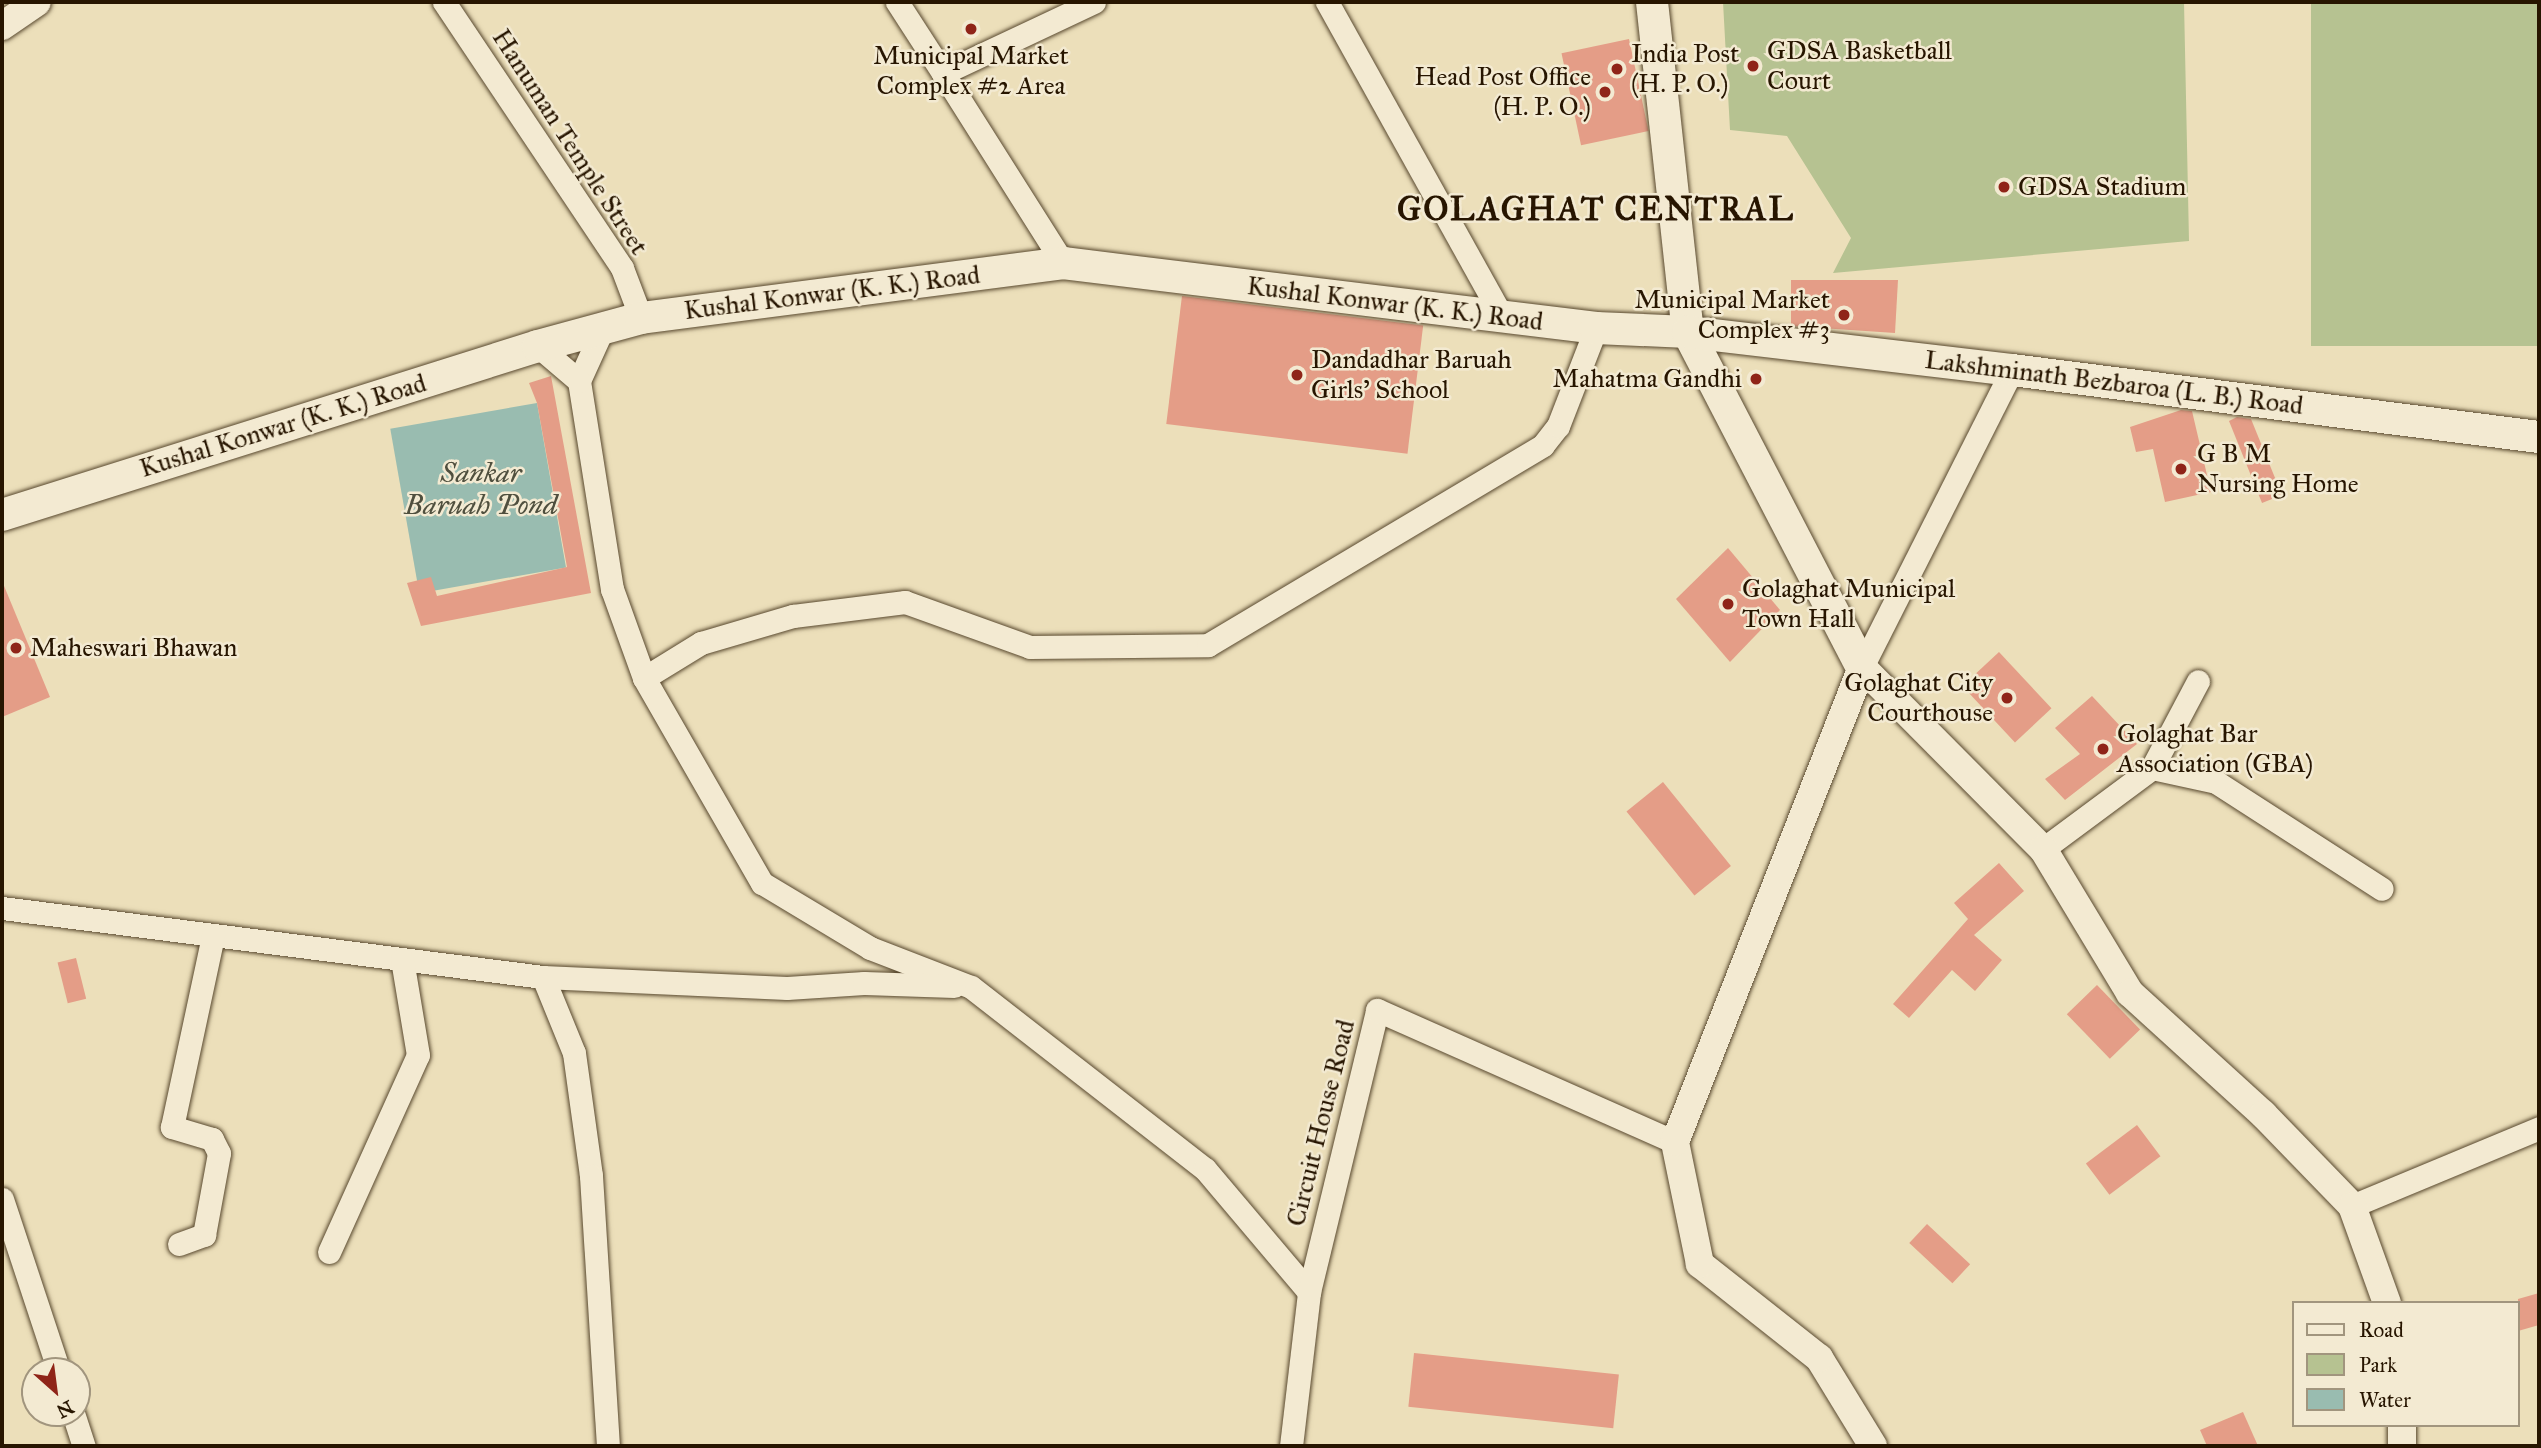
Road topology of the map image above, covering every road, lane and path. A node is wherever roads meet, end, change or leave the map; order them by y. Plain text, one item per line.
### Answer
1 (37, 2) edge
2 (444, 2) edge
3 (897, 2) edge
4 (1094, 2) edge
5 (1327, 2) edge
6 (1652, 2) edge
7 (2, 26) edge
8 (943, 73) junction
9 (1063, 263) junction
10 (1502, 317) junction
11 (641, 318) junction
12 (603, 328) junction
13 (1596, 328) junction
14 (1688, 332) junction
15 (538, 345) junction
16 (2012, 370) junction
17 (579, 381) junction
18 (2539, 437) edge
19 (2, 515) edge
20 (1862, 667) junction
21 (644, 678) junction
22 (2198, 681) dead end
23 (2152, 768) junction
24 (2043, 849) junction
25 (2382, 889) dead end
26 (2, 908) edge
27 (213, 934) junction
28 (402, 959) junction
29 (543, 977) junction
30 (971, 987) junction
31 (2539, 1128) edge
32 (1675, 1142) junction
33 (2, 1199) edge
34 (2352, 1206) junction
35 (179, 1244) dead end
36 (329, 1252) dead end
37 (1309, 1292) junction
38 (2386, 1301) edge
39 (54, 1357) edge
40 (78, 1427) edge
41 (2402, 1427) edge
42 (84, 1446) edge
43 (608, 1446) edge
44 (1291, 1446) edge
45 (1873, 1446) edge
46 (2402, 1446) edge

1 - 7 street
2 - 11 street, Hanuman Temple Street
3 - 8 street
4 - 8 street
5 - 10 street
6 - 14 main road
8 - 9 street
9 - 10 main road, Kushal Konwar (K. K.) Road
9 - 11 main road, Kushal Konwar (K. K.) Road
10 - 13 main road, Kushal Konwar (K. K.) Road
11 - 12 main road, Kushal Konwar (K. K.) Road
12 - 15 main road, Kushal Konwar (K. K.) Road
12 - 17 street
13 - 14 main road, Kushal Konwar (K. K.) Road
13 - 21 street
14 - 16 main road, Lakshminath Bezbaroa (L. B.) Road
14 - 20 main road
15 - 17 street
15 - 19 main road, Kushal Konwar (K. K.) Road
16 - 18 main road, Lakshminath Bezbaroa (L. B.) Road
16 - 20 street
17 - 21 street
20 - 24 street
20 - 32 street
21 - 30 street
22 - 23 street
23 - 24 street
23 - 25 street
24 - 34 street
26 - 27 street
27 - 28 street
27 - 35 street
28 - 29 street
28 - 36 street
29 - 30 street
29 - 43 street
30 - 37 street
31 - 34 street
32 - 37 street, Circuit House Road
32 - 45 street
33 - 39 street
34 - 38 street
37 - 44 street, Circuit House Road
40 - 42 street
41 - 46 street

